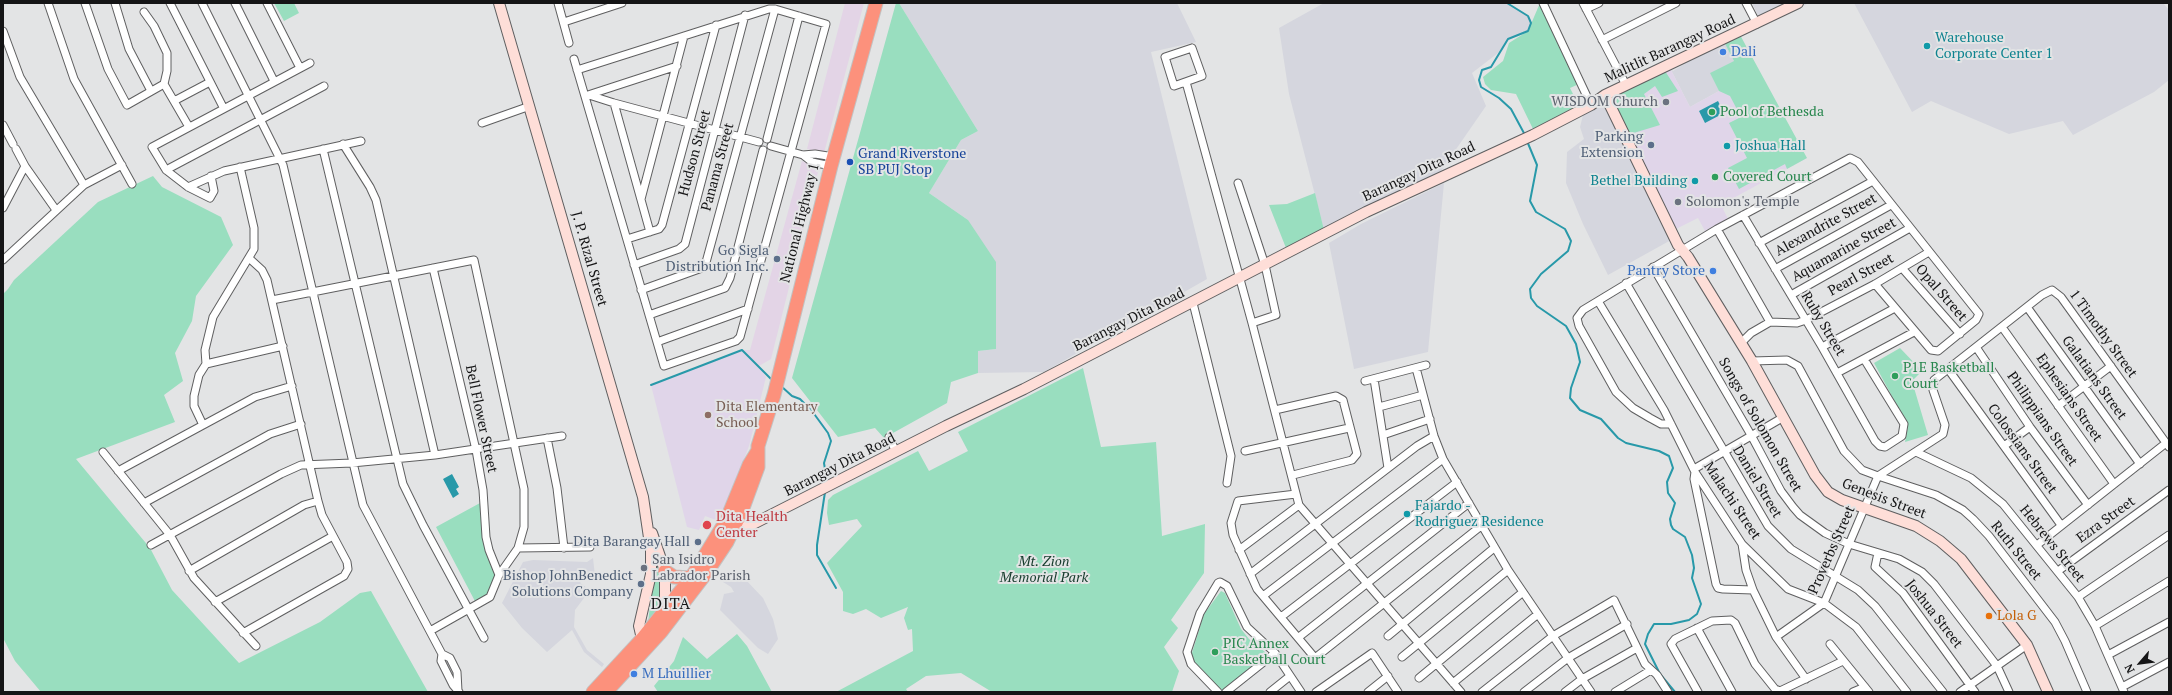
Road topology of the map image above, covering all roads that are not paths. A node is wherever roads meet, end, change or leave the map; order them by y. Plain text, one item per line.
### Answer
1 (48, 3) edge
2 (85, 3) edge
3 (171, 3) edge
4 (202, 3) edge
5 (235, 3) edge
6 (267, 3) edge
7 (499, 3) edge
8 (558, 3) edge
9 (622, 3) edge
10 (876, 3) edge
11 (1543, 3) edge
12 (1598, 3) edge
13 (1676, 3) edge
14 (1746, 3) edge
15 (1798, 3) edge
16 (116, 4) edge
17 (1585, 6) edge
18 (775, 9) junction
19 (144, 12) dead end
20 (745, 16) junction
21 (799, 16) junction
22 (564, 22) junction
23 (1757, 24) junction
24 (716, 25) junction
25 (3, 31) edge
26 (684, 36) junction
27 (1602, 40) junction
28 (569, 43) dead end
29 (574, 59) dead end
30 (310, 63) dead end
31 (677, 66) junction
32 (300, 68) junction
33 (577, 70) junction
34 (274, 81) junction
35 (210, 82) junction
36 (1186, 82) junction
37 (164, 84) junction
38 (1626, 85) junction
39 (324, 86) dead end
40 (151, 91) junction
41 (248, 94) junction
42 (587, 95) junction
43 (1605, 95) junction
44 (174, 101) junction
45 (614, 103) junction
46 (1591, 105) junction
47 (530, 106) junction
48 (223, 107) junction
49 (662, 116) junction
50 (261, 119) junction
51 (482, 123) dead end
52 (689, 124) junction
53 (189, 127) junction
54 (4, 130) edge
55 (715, 130) junction
56 (1533, 135) joint
57 (740, 136) junction
58 (360, 140) dead end
59 (759, 142) junction
60 (769, 142) junction
61 (343, 144) junction
62 (323, 149) junction
63 (763, 150) junction
64 (790, 151) junction
65 (280, 158) junction
66 (833, 162) junction
67 (122, 165) junction
68 (25, 166) junction
69 (240, 167) junction
70 (166, 170) junction
71 (211, 176) junction
72 (1873, 181) junction
73 (1238, 183) dead end
74 (132, 184) dead end
75 (84, 185) junction
76 (188, 187) junction
77 (641, 199) junction
78 (1891, 205) junction
79 (3, 208) edge
80 (56, 210) junction
81 (1743, 215) junction
82 (1910, 228) junction
83 (1717, 229) junction
84 (650, 232) junction
85 (627, 239) junction
86 (1759, 243) junction
87 (1686, 252) junction
88 (1929, 252) junction
89 (250, 259) junction
90 (3, 260) edge
91 (634, 265) junction
92 (1265, 265) junction
93 (1653, 267) junction
94 (433, 268) junction
95 (1902, 268) junction
96 (1775, 269) junction
97 (392, 276) junction
98 (1240, 278) junction
99 (1626, 283) junction
100 (354, 284) junction
101 (1874, 284) junction
102 (641, 290) junction
103 (312, 292) junction
104 (1790, 295) junction
105 (272, 300) junction
106 (1598, 300) junction
107 (1193, 303) junction
108 (2027, 307) junction
109 (1895, 308) junction
110 (748, 309) junction
111 (649, 315) junction
112 (1806, 320) junction
113 (1770, 322) junction
114 (1252, 323) junction
115 (2002, 327) junction
116 (1914, 332) junction
117 (1960, 334) junction
118 (657, 342) junction
119 (1741, 343) junction
120 (283, 346) junction
121 (1822, 347) junction
122 (1976, 347) junction
123 (1864, 359) junction
124 (1752, 361) junction
125 (206, 364) junction
126 (1426, 365) dead end
127 (2111, 366) junction
128 (1416, 368) junction
129 (1948, 369) junction
130 (1837, 373) junction
131 (1374, 379) junction
132 (1365, 381) dead end
133 (292, 386) junction
134 (2084, 386) junction
135 (1423, 395) junction
136 (2058, 406) junction
137 (1379, 407) junction
138 (1275, 410) junction
139 (1782, 418) junction
140 (1430, 419) junction
141 (203, 424) junction
142 (301, 424) junction
143 (1671, 424) junction
144 (2030, 427) junction
145 (1350, 428) junction
146 (1383, 434) junction
147 (1751, 435) junction
148 (562, 436) dead end
149 (889, 436) dead end
150 (1434, 436) junction
151 (547, 438) junction
152 (1284, 443) junction
153 (515, 444) junction
154 (2168, 445) edge
155 (2004, 446) junction
156 (476, 450) junction
157 (1246, 451) dead end
158 (1723, 451) junction
159 (103, 452) dead end
160 (757, 452) junction
161 (896, 452) junction
162 (1916, 452) junction
163 (435, 455) junction
164 (396, 459) junction
165 (1443, 459) junction
166 (352, 463) junction
167 (2140, 464) junction
168 (310, 465) junction
169 (1388, 468) junction
170 (1695, 470) junction
171 (118, 471) junction
172 (1293, 475) junction
173 (1878, 476) junction
174 (1457, 482) junction
175 (1227, 483) dead end
176 (2114, 484) junction
177 (2169, 490) edge
178 (1296, 494) junction
179 (318, 501) junction
180 (144, 503) junction
181 (1469, 503) junction
182 (1299, 505) junction
183 (2088, 505) junction
184 (743, 508) junction
185 (1864, 510) junction
186 (648, 524) junction
187 (753, 524) junction
188 (1316, 524) junction
189 (2061, 525) junction
190 (1481, 526) junction
191 (729, 527) junction
192 (170, 535) junction
193 (2169, 535) edge
194 (333, 536) junction
195 (1333, 544) junction
196 (1742, 544) junction
197 (1849, 544) junction
198 (152, 545) dead end
199 (2037, 545) junction
200 (590, 547) dead end
201 (518, 548) junction
202 (564, 548) junction
203 (1494, 548) junction
204 (1239, 550) junction
205 (1878, 553) junction
206 (1349, 563) junction
207 (665, 570) junction
208 (1508, 570) junction
209 (189, 571) junction
210 (2058, 571) junction
211 (1250, 574) junction
212 (499, 575) junction
213 (1836, 575) junction
214 (691, 578) junction
215 (2169, 581) edge
216 (1367, 584) junction
217 (1753, 590) junction
218 (1523, 592) junction
219 (1263, 596) junction
220 (2078, 597) junction
221 (215, 602) junction
222 (1385, 603) junction
223 (1824, 603) junction
224 (468, 610) junction
225 (1538, 614) junction
226 (662, 615) junction
227 (1281, 617) junction
228 (2169, 622) edge
229 (1402, 623) junction
230 (1627, 624) junction
231 (2095, 626) junction
232 (1697, 628) junction
233 (430, 631) junction
234 (661, 632) junction
235 (243, 633) junction
236 (1388, 636) dead end
237 (1553, 636) junction
238 (1299, 637) junction
239 (1776, 637) junction
240 (484, 638) dead end
241 (645, 642) junction
242 (1419, 643) junction
243 (1830, 644) dead end
244 (2027, 645) junction
245 (256, 646) dead end
246 (1637, 648) junction
247 (1275, 654) junction
248 (2108, 655) junction
249 (1402, 657) dead end
250 (1568, 658) junction
251 (1843, 661) junction
252 (2169, 662) edge
253 (1437, 664) junction
254 (1997, 666) junction
255 (1651, 670) junction
256 (1290, 676) junction
257 (1388, 676) junction
258 (1419, 678) dead end
259 (1582, 679) junction
260 (1806, 679) junction
261 (1453, 683) junction
262 (1971, 685) junction
263 (1867, 689) edge
264 (2123, 690) edge
265 (459, 691) edge
266 (593, 692) edge
267 (606, 692) edge
268 (1218, 692) edge
269 (1226, 692) edge
270 (1270, 692) edge
271 (1301, 692) edge
272 (1316, 692) edge
273 (1368, 692) edge
274 (1398, 692) edge
275 (1461, 692) edge
276 (1482, 692) edge
277 (1524, 692) edge
278 (1565, 692) edge
279 (1591, 692) edge
280 (1615, 692) edge
281 (1668, 692) edge
282 (1698, 692) edge
283 (1732, 692) edge
284 (1854, 692) edge
285 (1907, 692) edge
286 (1943, 692) edge
287 (1960, 692) edge
288 (1975, 692) edge
289 (2009, 692) edge
290 (2048, 692) edge
291 (2088, 692) edge

1 - 67 street
2 - 40 street
3 - 35 street
4 - 41 street
5 - 34 street
6 - 32 street
7 - 47 street, J. P. Rizal Street
8 - 22 street
9 - 22 street
10 - 66 highway, National Highway 1
11 - 46 street
12 - 17 street
13 - 27 street
14 - 23 street
15 - 23 street, Malitlit Barangay Road
16 - 40 street
17 - 27 street
18 - 20 street
18 - 21 street
18 - 57 street, Panama Street
19 - 37 street
20 - 24 street
20 - 55 street, Hudson Street
21 - 60 street
21 - 64 street
22 - 28 street
23 - 38 street, Malitlit Barangay Road
24 - 26 street
24 - 52 street
25 - 75 street
26 - 31 street
26 - 33 street
27 - 38 street
29 - 33 street
30 - 32 street
31 - 42 street
31 - 49 street
32 - 34 street
33 - 42 street
34 - 41 street
35 - 44 street
35 - 48 street
36 - 36 street
36 - 98 street
37 - 40 street
37 - 44 street
38 - 43 street, Malitlit Barangay Road
39 - 50 street
41 - 48 street
41 - 50 street
42 - 45 street
42 - 85 street
43 - 46 street, Malitlit Barangay Road
43 - 87 street, Genesis Street
44 - 53 street
45 - 49 street
45 - 77 street
46 - 56 street, Malitlit Barangay Road
47 - 51 street
47 - 186 street, J. P. Rizal Street
48 - 53 street
49 - 52 street
49 - 77 street
50 - 65 street
50 - 70 street
52 - 55 street
52 - 84 street
53 - 70 street
54 - 68 street
55 - 57 street
55 - 91 street, Hudson Street
56 - 92 street, Barangay Dita Road
57 - 59 street
57 - 102 street, Panama Street
58 - 61 street
59 - 60 street
59 - 63 street
60 - 63 street
60 - 64 street
61 - 62 street
61 - 97 street
62 - 65 street
62 - 100 street
63 - 111 street
64 - 66 street
64 - 110 street
65 - 69 street
65 - 103 street
66 - 160 highway, National Highway 1
67 - 74 street
67 - 75 street
68 - 79 street
68 - 80 street
69 - 71 street
69 - 89 street
70 - 76 street
71 - 76 street
71 - 76 street
72 - 78 street
72 - 81 street
72 - 86 street
73 - 92 street
75 - 80 street
77 - 84 street
78 - 82 street
78 - 96 street, Alexandrite Street
80 - 90 street
81 - 83 street
81 - 86 street, Ruby Street
82 - 88 street
82 - 104 street, Aquamarine Street
83 - 87 street
83 - 113 street
84 - 85 street
85 - 91 street
86 - 96 street, Ruby Street
87 - 93 street
87 - 119 street, Genesis Street
88 - 95 street, Pearl Street
88 - 117 street
89 - 105 street
89 - 125 street
91 - 102 street
92 - 98 street, Barangay Dita Road
92 - 114 street
93 - 99 street
93 - 147 street, Songs of Solomon Street
94 - 97 street
94 - 153 street
94 - 156 street, Bell Flower Street
95 - 101 street, Pearl Street
95 - 117 street, Opal Street
96 - 104 street, Ruby Street
97 - 100 street
97 - 163 street
98 - 107 street, Barangay Dita Road
98 - 114 street
99 - 106 street
99 - 158 street, Daniel Street
100 - 103 street
100 - 164 street
101 - 109 street
101 - 112 street, Pearl Street
102 - 111 street
103 - 105 street
103 - 166 street
104 - 112 street, Ruby Street
105 - 120 street
106 - 143 street, Malachi Street
106 - 143 street
107 - 161 street, Barangay Dita Road
107 - 175 street
108 - 115 street, 1 Timothy Street
108 - 127 street, 1 Timothy Street
108 - 134 street, Galatians Street
109 - 116 street
109 - 121 street
110 - 118 street
110 - 118 street
111 - 118 street
112 - 113 street, Pearl Street
112 - 121 street, Ruby Street
113 - 119 street
114 - 138 street
115 - 122 street, 1 Timothy Street
115 - 136 street, Ephesians Street
116 - 117 street
116 - 123 street
119 - 124 street, Genesis Street
120 - 125 street
120 - 133 street
121 - 130 street, Ruby Street
122 - 129 street, 1 Timothy Street
122 - 144 street, Philippians Street
123 - 130 street
123 - 130 street, Ruby Street
124 - 139 street, Genesis Street
124 - 173 street
125 - 141 street
126 - 128 street
127 - 134 street
127 - 154 street, 1 Timothy Street
128 - 131 street
128 - 135 street
129 - 155 street, Colossians Street
129 - 162 street, 1 Timothy Street
131 - 132 street
131 - 137 street
133 - 141 street
133 - 142 street
134 - 136 street
134 - 167 street, Galatians Street
135 - 137 street
135 - 140 street
136 - 176 street, Ephesians Street
137 - 146 street
138 - 145 street
138 - 152 street
139 - 147 street
139 - 185 street, Genesis Street
140 - 146 street
140 - 150 street
141 - 171 street
142 - 168 street
142 - 180 street
143 - 170 street, Malachi Street
144 - 155 street
144 - 183 street, Philippians Street
145 - 152 street
145 - 172 street
146 - 169 street
147 - 158 street
147 - 197 street, Songs of Solomon Street
148 - 151 street
149 - 161 street
150 - 165 street
150 - 169 street
151 - 153 street
151 - 202 street
152 - 157 street
152 - 172 street
153 - 156 street
153 - 201 street
154 - 167 street
155 - 189 street, Colossians Street
156 - 163 street
156 - 212 street, Bell Flower Street
158 - 170 street
158 - 213 street, Daniel Street
159 - 171 street
160 - 184 highway, National Highway 1
160 - 191 highway, National Highway 1
161 - 187 street, Barangay Dita Road
162 - 173 street, 1 Timothy Street
162 - 199 street, Hebrews Street
163 - 164 street
164 - 166 street
164 - 224 street
165 - 174 street
165 - 195 street
166 - 168 street
166 - 233 street
167 - 176 street
168 - 179 street
168 - 192 street
169 - 188 street
170 - 196 street, Malachi Street
170 - 217 street
171 - 180 street
172 - 178 street
173 - 185 street, Proverbs Street
173 - 291 street, Ruth Street
174 - 181 street
174 - 206 street
176 - 183 street
177 - 210 street, Ezra Street
178 - 182 street
178 - 204 street
179 - 194 street
179 - 209 street
180 - 192 street
181 - 190 street
181 - 216 street
182 - 188 street
182 - 204 street
183 - 189 street
184 - 187 street
184 - 191 highway, National Highway 1
185 - 197 street, Proverbs Street
185 - 244 street, Genesis Street
186 - 207 street, J. P. Rizal Street
186 - 241 street, J. P. Rizal Street
187 - 191 street, Barangay Dita Road
188 - 195 street
188 - 211 street
189 - 199 street
190 - 203 street
190 - 222 street
191 - 214 highway, National Highway 1
191 - 234 highway, National Highway 1
192 - 198 street
192 - 209 street
193 - 220 street
194 - 221 street
194 - 235 street
195 - 206 street
195 - 219 street
196 - 217 street
196 - 223 street, Malachi Street
197 - 205 street, Songs of Solomon Street
197 - 213 street, Proverbs Street
199 - 210 street, Hebrews Street
200 - 202 street
201 - 202 street
201 - 212 street
203 - 208 street
203 - 229 street
204 - 211 street
205 - 254 street, Songs of Solomon Street
205 - 262 street, Joshua Street
206 - 216 street
206 - 227 street
207 - 214 highway
207 - 226 street, J. P. Rizal Street
208 - 218 street
208 - 242 street
209 - 221 street
210 - 220 street, Hebrews Street
211 - 219 street
212 - 224 street
213 - 223 street, Proverbs Street
213 - 286 street, Daniel Street
214 - 226 highway, National Highway 1
215 - 231 street
216 - 222 street
216 - 238 street
217 - 239 street
218 - 225 street
218 - 253 street
219 - 227 street
220 - 231 street, Hebrews Street
221 - 235 street
222 - 229 street
222 - 238 street
223 - 239 street, Proverbs Street
223 - 285 street, Malachi Street
224 - 233 street
224 - 240 street
225 - 237 street
225 - 261 street
226 - 234 street, J. P. Rizal Street
226 - 241 highway, National Highway 1
227 - 238 street
228 - 248 street
229 - 236 street
229 - 242 street
230 - 237 street
230 - 246 street
230 - 250 street
231 - 248 street, Hebrews Street
232 - 260 street
232 - 282 street
232 - 283 street
233 - 265 street
234 - 241 highway, National Highway 1
235 - 245 street
237 - 250 street
237 - 276 street
239 - 260 street
241 - 266 highway, National Highway 1
241 - 267 highway, National Highway 1
242 - 249 street
242 - 253 street
243 - 251 street
244 - 254 street
244 - 290 street, Genesis Street
246 - 255 street
246 - 259 street
247 - 256 street
247 - 268 street
247 - 269 street
248 - 264 street, Hebrews Street
250 - 259 street
250 - 277 street
251 - 260 street
251 - 263 street
252 - 264 street
253 - 258 street
253 - 261 street
254 - 262 street
254 - 289 street, Songs of Solomon Street
255 - 280 street
255 - 281 street
256 - 270 street
256 - 271 street
257 - 272 street
257 - 273 street
257 - 274 street
259 - 278 street
259 - 279 street
261 - 275 street
262 - 287 street
262 - 288 street, Joshua Street
263 - 284 street

